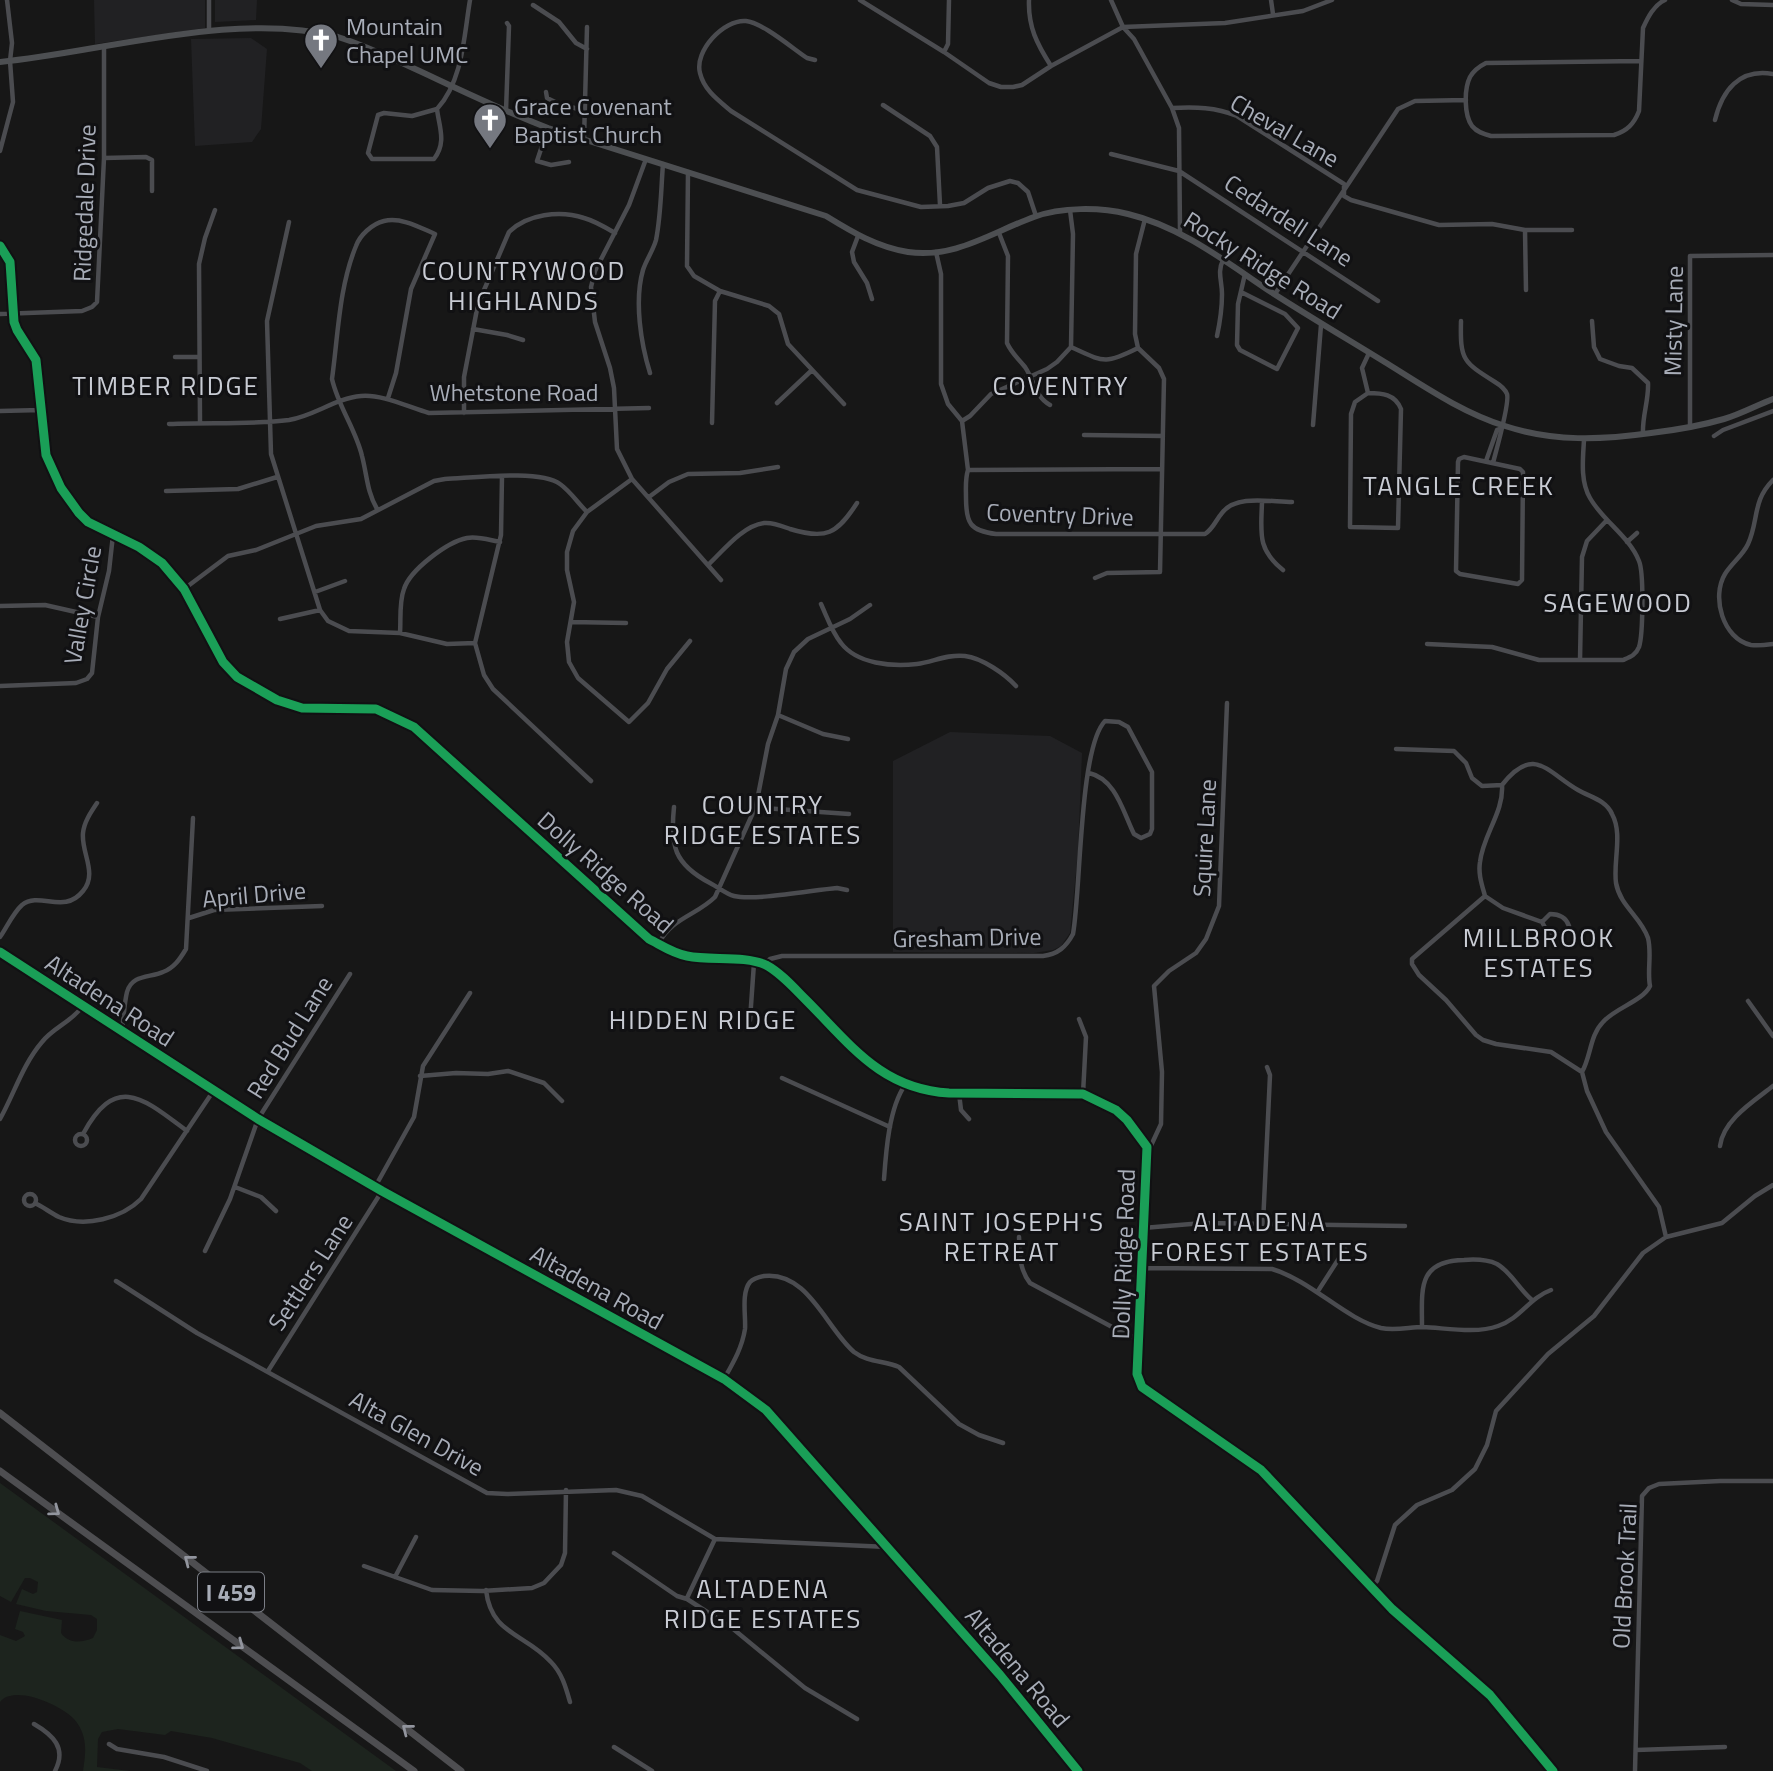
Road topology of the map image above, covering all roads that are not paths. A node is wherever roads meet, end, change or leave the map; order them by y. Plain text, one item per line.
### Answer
1 (6, 0) edge
2 (209, 0) edge
3 (470, 0) edge
4 (860, 0) edge
5 (949, 0) edge
6 (1028, 0) edge
7 (1111, 0) edge
8 (1271, 0) edge
9 (1332, 0) edge
10 (1732, 0) edge
11 (1660, 1) edge
12 (533, 5) dead end
13 (1773, 5) edge
14 (1273, 14) junction
15 (507, 23) dead end
16 (587, 27) dead end
17 (1123, 27) junction
18 (209, 32) junction
19 (104, 46) junction
20 (587, 49) junction
21 (944, 52) junction
22 (815, 60) dead end
23 (10, 61) junction
24 (1640, 61) junction
25 (0, 62) edge
26 (1051, 66) junction
27 (1773, 74) edge
28 (450, 85) junction
29 (546, 92) dead end
30 (1466, 100) junction
31 (883, 105) dead end
32 (437, 108) junction
33 (1172, 108) junction
34 (506, 111) junction
35 (585, 111) junction
36 (1715, 120) dead end
37 (548, 128) junction
38 (584, 141) junction
39 (0, 151) edge
40 (1111, 154) dead end
41 (104, 158) junction
42 (646, 159) junction
43 (569, 162) dead end
44 (663, 164) junction
45 (688, 171) junction
46 (1179, 171) junction
47 (1344, 190) junction
48 (152, 191) dead end
49 (940, 205) junction
50 (215, 210) dead end
51 (1070, 210) junction
52 (1036, 216) junction
53 (1145, 218) junction
54 (289, 222) dead end
55 (1525, 230) junction
56 (1572, 230) dead end
57 (1180, 232) junction
58 (615, 233) junction
59 (999, 233) junction
60 (859, 236) junction
61 (0, 246) edge
62 (1304, 251) junction
63 (936, 252) junction
64 (1773, 255) edge
65 (1223, 260) junction
66 (1245, 274) junction
67 (1526, 290) dead end
68 (720, 291) junction
69 (1241, 292) junction
70 (1275, 294) junction
71 (872, 299) dead end
72 (1378, 301) dead end
73 (13, 313) junction
74 (0, 314) edge
75 (1461, 321) dead end
76 (1592, 321) dead end
77 (1321, 325) junction
78 (473, 329) junction
79 (1217, 336) dead end
80 (523, 340) dead end
81 (1071, 347) junction
82 (1138, 348) junction
83 (1369, 352) junction
84 (199, 356) junction
85 (175, 357) dead end
86 (811, 371) junction
87 (650, 373) dead end
88 (1029, 375) junction
89 (1368, 393) junction
90 (388, 398) junction
91 (1773, 399) edge
92 (340, 402) junction
93 (777, 402) dead end
94 (844, 404) dead end
95 (1050, 405) dead end
96 (615, 408) junction
97 (649, 408) dead end
98 (41, 410) junction
99 (0, 411) edge
100 (1773, 411) edge
101 (464, 413) junction
102 (271, 421) junction
103 (962, 421) junction
104 (200, 422) junction
105 (712, 423) dead end
106 (169, 424) dead end
107 (1313, 425) dead end
108 (1501, 427) junction
109 (1690, 428) junction
110 (1643, 434) junction
111 (1084, 435) dead end
112 (1163, 436) junction
113 (1714, 436) dead end
114 (1584, 440) junction
115 (1496, 444) junction
116 (1486, 461) junction
117 (1493, 463) junction
118 (778, 467) dead end
119 (1162, 469) junction
120 (968, 470) junction
121 (502, 476) junction
122 (277, 477) junction
123 (632, 479) junction
124 (1773, 480) edge
125 (166, 491) dead end
126 (649, 497) junction
127 (1262, 502) junction
128 (1292, 502) dead end
129 (857, 503) dead end
130 (377, 509) junction
131 (587, 512) junction
132 (1607, 520) junction
133 (296, 532) junction
134 (1637, 533) dead end
135 (113, 534) junction
136 (1162, 534) junction
137 (500, 542) junction
138 (1628, 542) junction
139 (708, 565) junction
140 (1283, 570) dead end
141 (1095, 578) dead end
142 (722, 580) dead end
143 (345, 581) dead end
144 (184, 589) junction
145 (315, 592) junction
146 (821, 604) dead end
147 (870, 605) dead end
148 (0, 606) edge
149 (320, 610) junction
150 (98, 617) junction
151 (280, 620) dead end
152 (571, 622) junction
153 (626, 623) dead end
154 (832, 628) junction
155 (400, 633) junction
156 (690, 641) dead end
157 (475, 643) junction
158 (1427, 644) dead end
159 (1773, 644) edge
160 (1580, 660) junction
161 (0, 686) edge
162 (1016, 686) dead end
163 (1227, 703) dead end
164 (778, 715) junction
165 (848, 739) dead end
166 (1396, 749) dead end
167 (1089, 773) junction
168 (591, 781) dead end
169 (1502, 785) junction
170 (97, 803) dead end
171 (756, 806) junction
172 (674, 807) dead end
173 (849, 814) dead end
174 (193, 818) dead end
175 (719, 888) junction
176 (847, 890) dead end
177 (1485, 896) junction
178 (322, 906) dead end
179 (189, 918) junction
180 (1542, 922) junction
181 (0, 937) edge
182 (659, 943) junction
183 (0, 953) edge
184 (754, 962) junction
185 (764, 964) junction
186 (350, 974) dead end
187 (470, 993) dead end
188 (1748, 1001) dead end
189 (83, 1006) junction
190 (1079, 1019) dead end
191 (750, 1020) dead end
192 (122, 1031) junction
193 (1773, 1036) edge
194 (1267, 1067) dead end
195 (1582, 1072) junction
196 (420, 1076) junction
197 (782, 1078) dead end
198 (905, 1085) junction
199 (1773, 1086) edge
200 (214, 1090) junction
201 (959, 1093) junction
202 (1083, 1094) junction
203 (562, 1101) dead end
204 (0, 1119) edge
205 (258, 1119) junction
206 (969, 1119) dead end
207 (891, 1127) junction
208 (187, 1131) junction
209 (83, 1134) dead end
210 (1720, 1146) dead end
211 (1146, 1154) junction
212 (884, 1179) dead end
213 (1773, 1185) edge
214 (235, 1187) junction
215 (375, 1187) junction
216 (382, 1191) junction
217 (35, 1203) dead end
218 (276, 1211) dead end
219 (1263, 1224) junction
220 (1405, 1226) dead end
221 (1143, 1228) junction
222 (1019, 1237) dead end
223 (1666, 1237) junction
224 (1345, 1249) dead end
225 (205, 1251) dead end
226 (1142, 1268) junction
227 (116, 1281) dead end
228 (1550, 1290) dead end
229 (1318, 1291) junction
230 (1532, 1300) junction
231 (1422, 1327) junction
232 (1138, 1338) junction
233 (268, 1371) junction
234 (724, 1379) junction
235 (0, 1413) edge
236 (1003, 1443) dead end
237 (0, 1471) edge
238 (1773, 1481) edge
239 (566, 1490) junction
240 (416, 1537) dead end
241 (715, 1539) junction
242 (889, 1547) junction
243 (614, 1553) dead end
244 (364, 1566) dead end
245 (394, 1577) junction
246 (1372, 1587) junction
247 (486, 1590) junction
248 (687, 1599) junction
249 (570, 1702) dead end
250 (857, 1719) dead end
251 (34, 1724) dead end
252 (109, 1744) dead end
253 (614, 1747) dead end
254 (1725, 1748) dead end
255 (1636, 1750) junction
256 (55, 1771) edge
257 (207, 1771) edge
258 (414, 1771) edge
259 (461, 1771) edge
260 (652, 1771) edge
261 (1078, 1771) edge
262 (1553, 1771) edge
263 (1635, 1771) edge

1 - 23 street
2 - 18 street
3 - 28 street
4 - 21 street
5 - 21 street
6 - 26 street
7 - 17 street
8 - 14 street
9 - 14 street
10 - 13 street
11 - 24 street
12 - 20 street
14 - 17 street
15 - 34 street
16 - 20 street
17 - 26 street
17 - 33 street
18 - 19 main road, Rocky Ridge Road
18 - 28 main road, Rocky Ridge Road
19 - 23 main road, Rocky Ridge Road
19 - 41 street, Ridgedale Drive
20 - 35 street
21 - 26 street
22 - 49 street
23 - 25 main road, Rocky Ridge Road
23 - 39 street
24 - 30 street
24 - 30 street
27 - 36 street
28 - 32 street
28 - 34 main road, Rocky Ridge Road
29 - 35 street
30 - 47 street
31 - 49 street
32 - 32 street
33 - 46 street
33 - 47 street, Cheval Lane
34 - 37 main road, Rocky Ridge Road
35 - 38 street
37 - 38 main road, Rocky Ridge Road
37 - 43 street
38 - 42 main road, Rocky Ridge Road
40 - 46 street, Cedardell Lane
41 - 48 street
41 - 73 street, Ridgedale Drive
42 - 44 main road, Rocky Ridge Road
42 - 58 street
44 - 45 main road, Rocky Ridge Road
44 - 87 street
45 - 60 main road, Rocky Ridge Road
45 - 68 street
46 - 57 street
46 - 62 street, Cedardell Lane
47 - 55 street, Cheval Lane
47 - 62 street
49 - 52 street
50 - 84 street
51 - 52 main road, Rocky Ridge Road
51 - 53 main road, Rocky Ridge Road
51 - 81 street
52 - 59 main road, Rocky Ridge Road
53 - 57 main road, Rocky Ridge Road
53 - 82 street
54 - 102 street
55 - 56 street, Cheval Lane
55 - 67 street
57 - 65 main road, Rocky Ridge Road
58 - 78 street
58 - 96 street
59 - 63 main road, Rocky Ridge Road
59 - 88 street
60 - 63 main road, Rocky Ridge Road
60 - 71 street
61 - 73 street, Dolly Ridge Road
62 - 70 street
62 - 72 street, Cedardell Lane
63 - 103 street, Coventry Drive
64 - 109 street, Misty Lane
65 - 66 main road, Rocky Ridge Road
65 - 79 street
66 - 69 street
66 - 70 main road, Rocky Ridge Road
68 - 86 street
68 - 105 street
69 - 69 street
70 - 77 main road, Rocky Ridge Road
73 - 74 street, Ridgedale Drive
73 - 98 street, Dolly Ridge Road
75 - 108 street
76 - 110 street
77 - 83 main road, Rocky Ridge Road
77 - 107 street
78 - 80 street
78 - 101 street
81 - 82 street
81 - 88 street
82 - 112 street
83 - 89 street
83 - 108 main road, Rocky Ridge Road
84 - 85 street
84 - 104 street
86 - 93 street
86 - 94 street
88 - 95 street
88 - 103 street
89 - 89 street
90 - 92 street, Whetstone Road
90 - 92 street
90 - 101 street, Whetstone Road
91 - 109 main road, Rocky Ridge Road
92 - 102 street, Whetstone Road
92 - 130 street
96 - 97 street, Whetstone Road
96 - 101 street, Whetstone Road
96 - 123 street
98 - 99 street
98 - 135 street, Dolly Ridge Road
100 - 113 street
102 - 104 street, Whetstone Road
102 - 122 street
103 - 120 street, Coventry Drive
104 - 106 street, Whetstone Road
108 - 114 main road, Rocky Ridge Road
108 - 115 street
109 - 110 main road, Rocky Ridge Road
110 - 114 main road, Rocky Ridge Road
111 - 112 street
112 - 119 street
114 - 132 street
115 - 116 street
115 - 117 street
116 - 117 street
116 - 117 street
118 - 126 street
119 - 120 street
119 - 136 street
120 - 136 street, Coventry Drive
121 - 130 street
121 - 131 street
121 - 137 street
122 - 125 street
122 - 133 street
123 - 126 street
123 - 131 street
124 - 159 street
126 - 139 street
127 - 128 street, Coventry Drive
127 - 136 street, Coventry Drive
127 - 140 street
129 - 139 street
130 - 133 street
131 - 152 street
132 - 138 street
132 - 160 street
133 - 144 street
133 - 145 street
134 - 138 street
135 - 144 street, Dolly Ridge Road
135 - 150 street, Valley Circle
136 - 141 street
137 - 155 street
137 - 157 street
138 - 160 street
139 - 142 street
143 - 145 street
144 - 182 street, Dolly Ridge Road
145 - 149 street
146 - 154 street
147 - 154 street
148 - 150 street
149 - 151 street
149 - 155 street
150 - 161 street, Valley Circle
152 - 153 street
152 - 156 street
154 - 162 street
154 - 164 street
155 - 157 street
157 - 168 street
158 - 160 street
163 - 211 street, Squire Lane
164 - 165 street
164 - 171 street
166 - 169 street
167 - 167 street, Gresham Drive
167 - 185 street, Gresham Drive
169 - 177 street
169 - 195 street
170 - 181 street
171 - 173 street
171 - 175 street
172 - 175 street
174 - 179 street
175 - 176 street
175 - 182 street
177 - 180 street
177 - 195 street
178 - 179 street, April Drive
179 - 192 street
180 - 180 street
182 - 184 street, Dolly Ridge Road
183 - 189 street, Altadena Road
184 - 185 street, Dolly Ridge Road
184 - 191 street
185 - 198 street, Dolly Ridge Road
186 - 205 street, Red Bud Lane
187 - 196 street
188 - 193 street
189 - 192 street, Altadena Road
189 - 204 street
190 - 202 street
192 - 200 street, Altadena Road
194 - 219 street
195 - 223 street
196 - 203 street
196 - 215 street
197 - 207 street
198 - 201 street, Dolly Ridge Road
198 - 207 street
199 - 210 street
200 - 205 street, Altadena Road
200 - 208 street
201 - 202 street, Dolly Ridge Road
201 - 206 street
202 - 211 street, Dolly Ridge Road
205 - 214 street, Red Bud Lane
205 - 215 street, Altadena Road
207 - 212 street
208 - 209 street
208 - 217 street
211 - 221 street, Dolly Ridge Road
213 - 223 street
214 - 218 street
214 - 225 street, Red Bud Lane
215 - 216 street, Altadena Road
216 - 233 street, Settlers Lane
216 - 234 street, Altadena Road
219 - 220 street
219 - 221 street
221 - 226 street, Dolly Ridge Road
222 - 232 street
223 - 246 street
224 - 229 street
226 - 229 street
226 - 232 street, Dolly Ridge Road
227 - 233 street, Alta Glen Drive
228 - 230 street
229 - 231 street
230 - 231 street
230 - 231 street
232 - 246 street, Dolly Ridge Road
233 - 239 street, Alta Glen Drive
234 - 236 street
234 - 242 street, Altadena Road
259 -> 235 highway, I 459
237 -> 258 highway, I 459
238 - 255 street, Old Brook Trail
239 - 241 street, Alta Glen Drive
239 - 247 street
240 - 245 street
241 - 242 street, Alta Glen Drive
241 - 248 street
242 - 261 street, Altadena Road
243 - 248 street
244 - 245 street
245 - 247 street
246 - 262 street, Dolly Ridge Road
247 - 249 street
248 - 250 street
251 - 256 street
252 - 257 street
253 - 260 street
254 - 255 street
255 - 263 street

